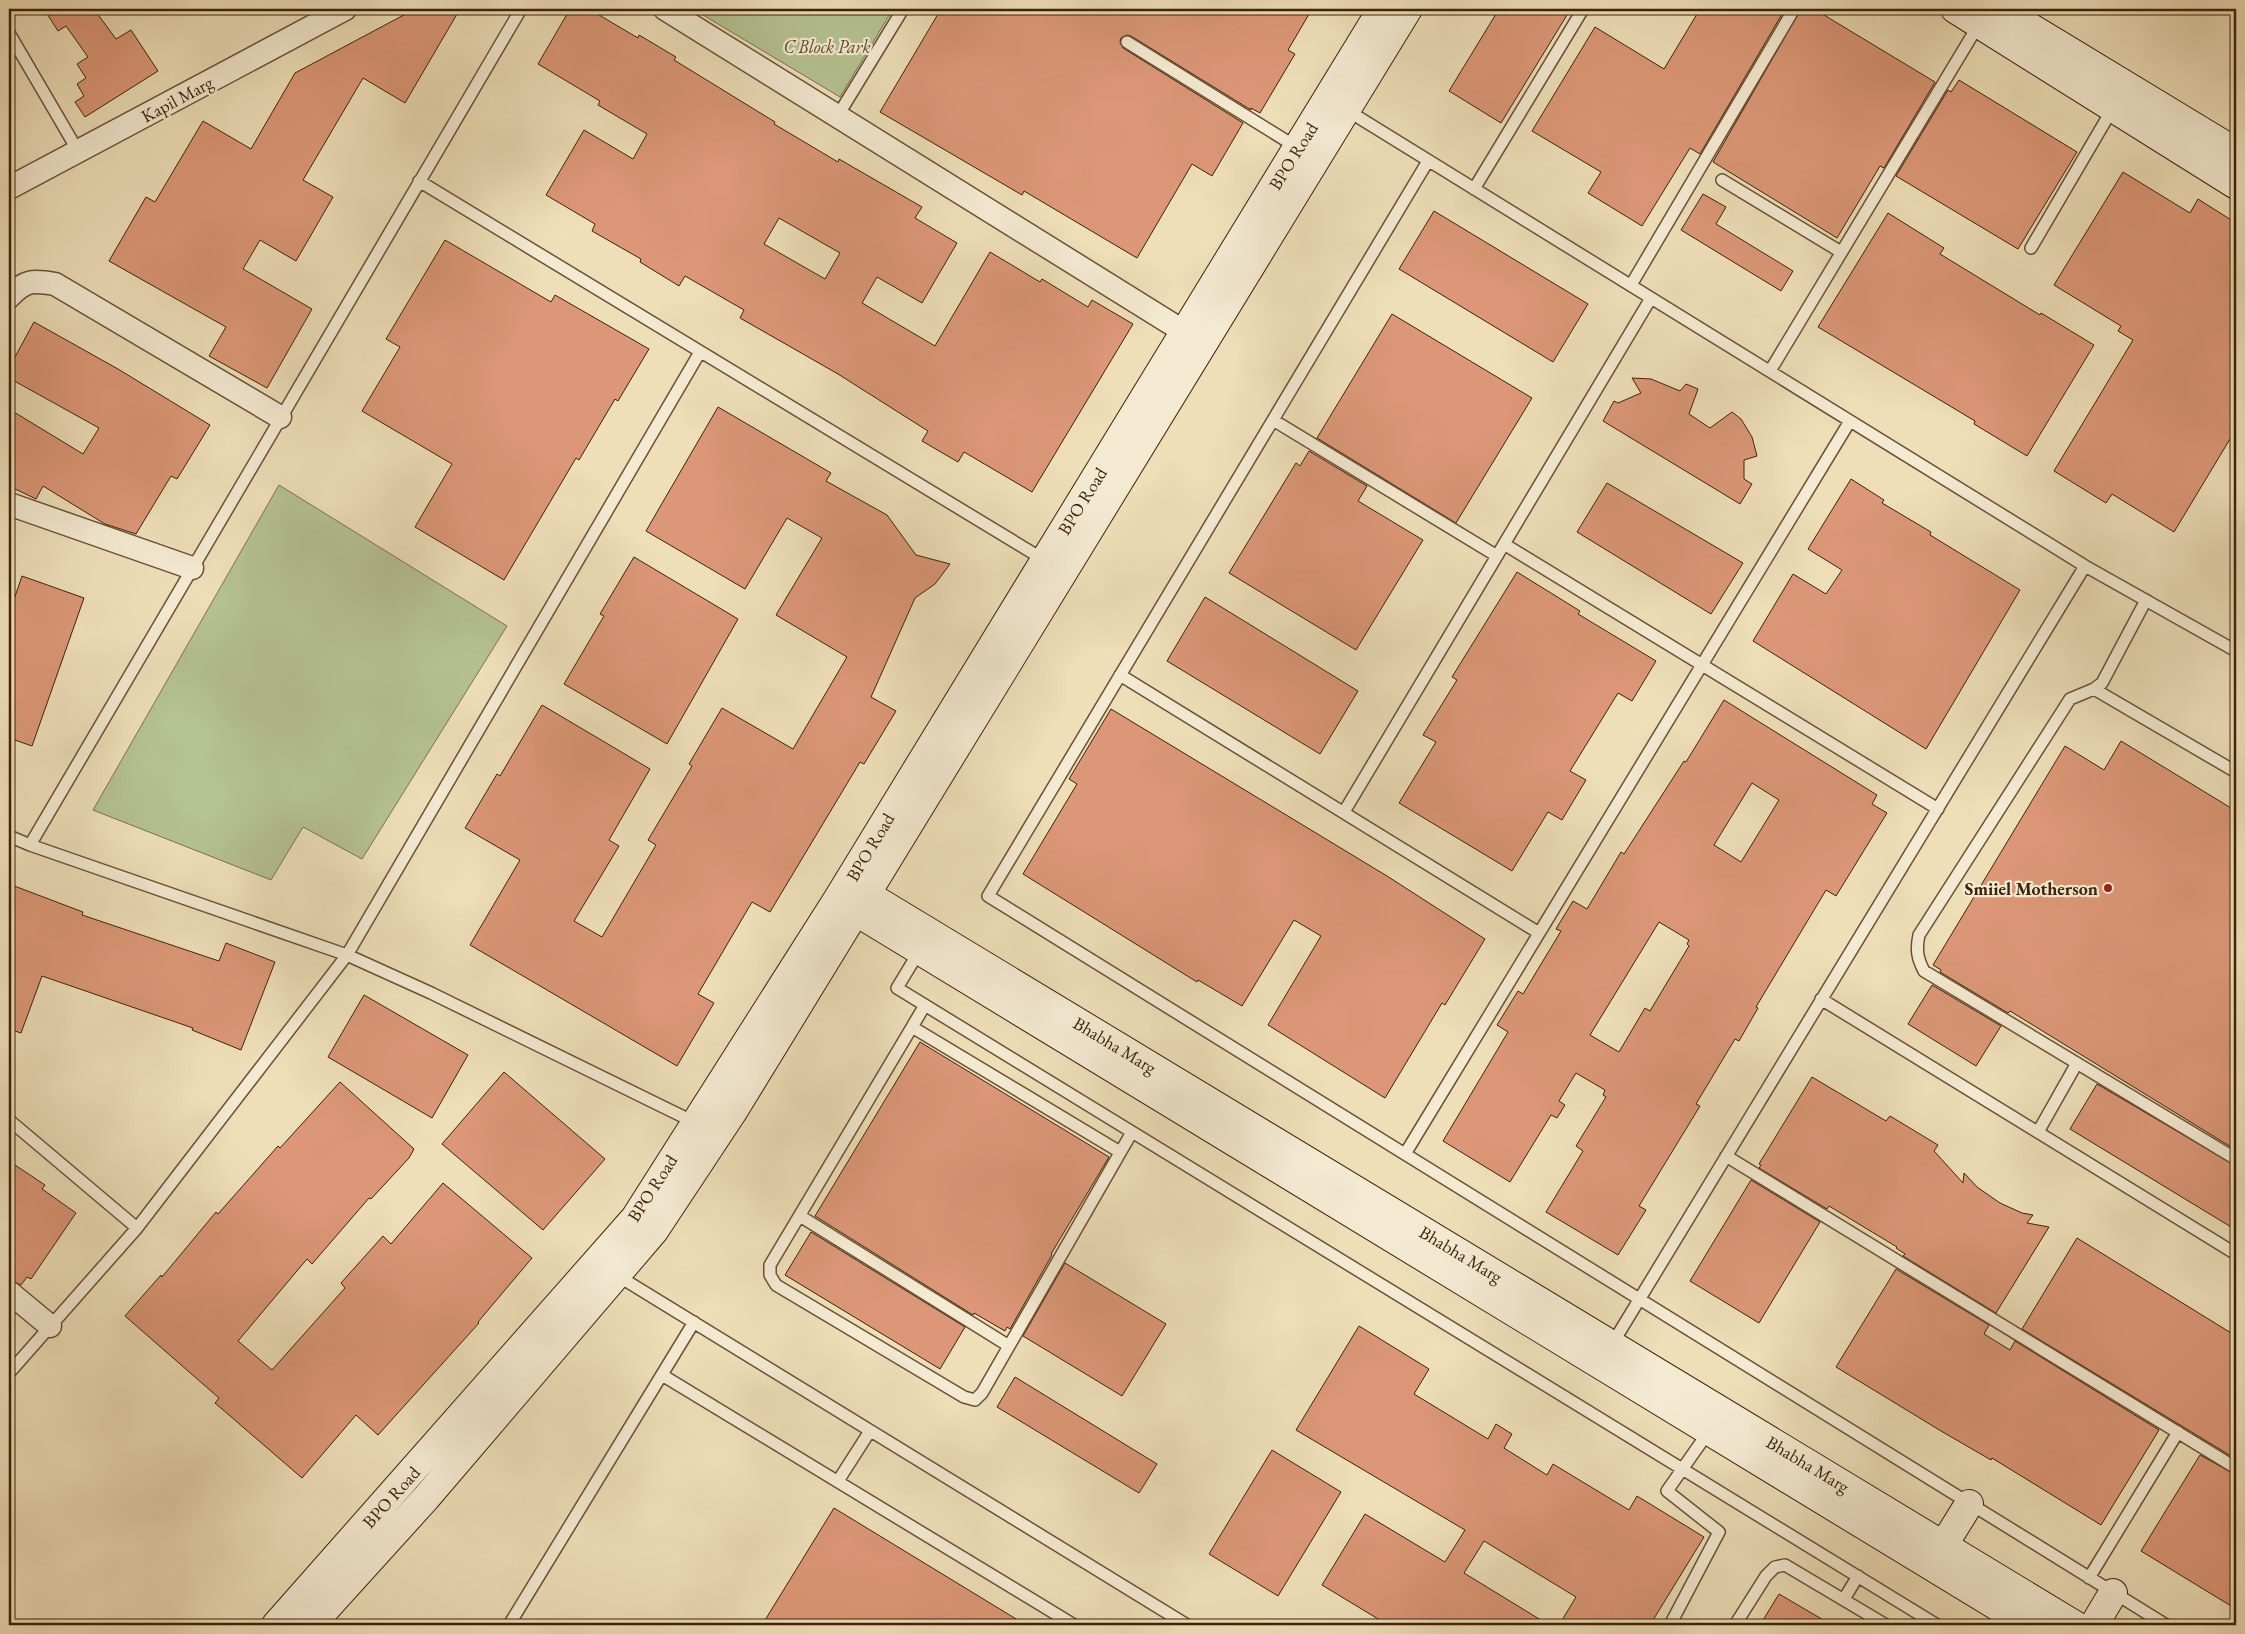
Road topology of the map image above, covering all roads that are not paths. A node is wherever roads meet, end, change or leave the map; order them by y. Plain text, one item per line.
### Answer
1 (345, 9) edge
2 (521, 9) edge
3 (665, 9) edge
4 (903, 9) edge
5 (1382, 9) edge
6 (1408, 9) edge
7 (1583, 9) edge
8 (1794, 9) edge
9 (1955, 9) edge
10 (1990, 16) edge
11 (9, 33) edge
12 (1127, 42) dead end
13 (1338, 105) junction
14 (2113, 108) junction
15 (837, 116) junction
16 (1298, 148) junction
17 (78, 151) junction
18 (2236, 152) edge
19 (1428, 161) junction
20 (1722, 180) dead end
21 (419, 181) junction
22 (2236, 185) edge
23 (9, 188) edge
24 (1474, 189) junction
25 (2031, 248) dead end
26 (1842, 252) junction
27 (1631, 285) junction
28 (9, 297) edge
29 (1651, 298) junction
30 (1195, 338) junction
31 (700, 352) junction
32 (1770, 371) junction
33 (280, 418) junction
34 (1273, 420) junction
35 (1850, 420) junction
36 (9, 504) edge
37 (1504, 544) junction
38 (1497, 556) junction
39 (1055, 566) junction
40 (2085, 566) junction
41 (192, 568) junction
42 (2146, 600) junction
43 (2236, 651) edge
44 (1701, 665) junction
45 (1120, 675) junction
46 (2094, 689) junction
47 (2236, 772) edge
48 (1938, 809) junction
49 (1344, 812) junction
50 (9, 836) edge
51 (30, 845) junction
52 (852, 897) junction
53 (1539, 933) junction
54 (920, 950) junction
55 (346, 955) junction
56 (1821, 999) junction
57 (925, 1005) junction
58 (912, 1027) junction
59 (2077, 1063) junction
60 (9, 1120) edge
61 (694, 1122) junction
62 (1132, 1132) junction
63 (2038, 1132) junction
64 (719, 1133) junction
65 (1120, 1152) junction
66 (1404, 1154) junction
67 (1726, 1156) junction
68 (2236, 1159) edge
69 (800, 1216) junction
70 (137, 1228) junction
71 (2236, 1254) edge
72 (606, 1269) junction
73 (9, 1292) edge
74 (1639, 1299) junction
75 (694, 1322) junction
76 (50, 1326) junction
77 (1009, 1346) junction
78 (1606, 1354) junction
79 (9, 1373) edge
80 (662, 1374) junction
81 (870, 1431) junction
82 (1709, 1431) junction
83 (2178, 1432) junction
84 (2236, 1468) edge
85 (1684, 1470) junction
86 (838, 1481) junction
87 (1969, 1504) junction
88 (1943, 1546) junction
89 (1858, 1576) junction
90 (2089, 1578) junction
91 (2113, 1593) junction
92 (1844, 1599) junction
93 (276, 1625) edge
94 (312, 1625) edge
95 (509, 1625) edge
96 (1074, 1625) edge
97 (1187, 1625) edge
98 (1670, 1625) edge
99 (1736, 1625) edge
100 (1886, 1625) edge
101 (1937, 1625) edge
102 (2028, 1625) edge
103 (2075, 1625) edge
104 (2094, 1625) edge
105 (2166, 1625) edge

1 - 17 street, Kapil Marg
2 - 21 lane
3 - 15 street
4 - 15 lane
5 - 13 street, BPO Road
6 - 13 street, BPO Road
7 - 24 lane
8 - 27 lane
9 - 10 street
10 - 14 street
10 - 18 street
10 - 26 lane
11 - 17 lane
12 - 16 lane
13 - 16 street, BPO Road
13 - 19 lane
13 - 30 street, BPO Road
14 - 22 street
14 - 25 lane
15 - 30 street
16 - 30 street, BPO Road
17 - 23 street, Kapil Marg
19 - 24 lane
19 - 34 lane
20 - 26 lane
21 - 31 lane
21 - 33 lane
24 - 27 lane
26 - 32 lane
27 - 29 lane
28 - 33 street
29 - 32 lane
29 - 37 lane
30 - 39 street, BPO Road
31 - 39 lane
31 - 55 lane
32 - 35 lane
33 - 41 lane
34 - 38 lane
34 - 45 lane
35 - 40 lane
35 - 44 lane
36 - 41 street
37 - 38 lane
37 - 44 lane
38 - 49 lane
39 - 52 street, BPO Road
40 - 42 lane
40 - 48 lane
41 - 51 lane
42 - 43 lane
42 - 46 lane
44 - 48 lane
44 - 53 lane
45 - 49 lane
45 - 66 lane
46 - 47 lane
46 - 59 lane
48 - 56 lane
49 - 53 lane
50 - 51 lane
51 - 55 lane
52 - 54 street, Bhabha Marg
52 - 61 street, BPO Road
52 - 64 street, BPO Road
52 - 78 street, Bhabha Marg
53 - 66 lane
54 - 57 lane
54 - 78 street, Bhabha Marg
55 - 61 lane
55 - 70 lane
56 - 63 lane
56 - 67 lane
57 - 58 lane
57 - 62 lane
58 - 65 lane
58 - 69 lane
59 - 63 lane
59 - 68 lane
60 - 70 lane
61 - 64 lane
61 - 72 street, BPO Road
62 - 65 lane
62 - 85 lane
63 - 71 lane
64 - 72 street, BPO Road
65 - 77 lane
66 - 74 lane
67 - 74 lane
67 - 83 lane
69 - 77 lane
69 - 77 lane
70 - 76 lane
72 - 75 lane
72 - 93 street, BPO Road
72 - 94 street, BPO Road
73 - 76 street
74 - 78 lane
74 - 87 lane
75 - 80 lane
75 - 81 lane
76 - 79 lane
78 - 82 street, Bhabha Marg
78 - 88 street, Bhabha Marg
80 - 86 lane
80 - 95 lane
81 - 86 lane
81 - 97 lane
82 - 85 lane
82 - 102 street, Bhabha Marg
83 - 84 lane
83 - 90 lane
85 - 89 lane
85 - 98 lane
86 - 96 lane
87 - 88 street
87 - 90 lane
88 - 103 street, Bhabha Marg
89 - 92 lane
89 - 101 lane
90 - 91 lane
91 - 104 street
91 - 105 lane
92 - 99 lane
92 - 100 lane

